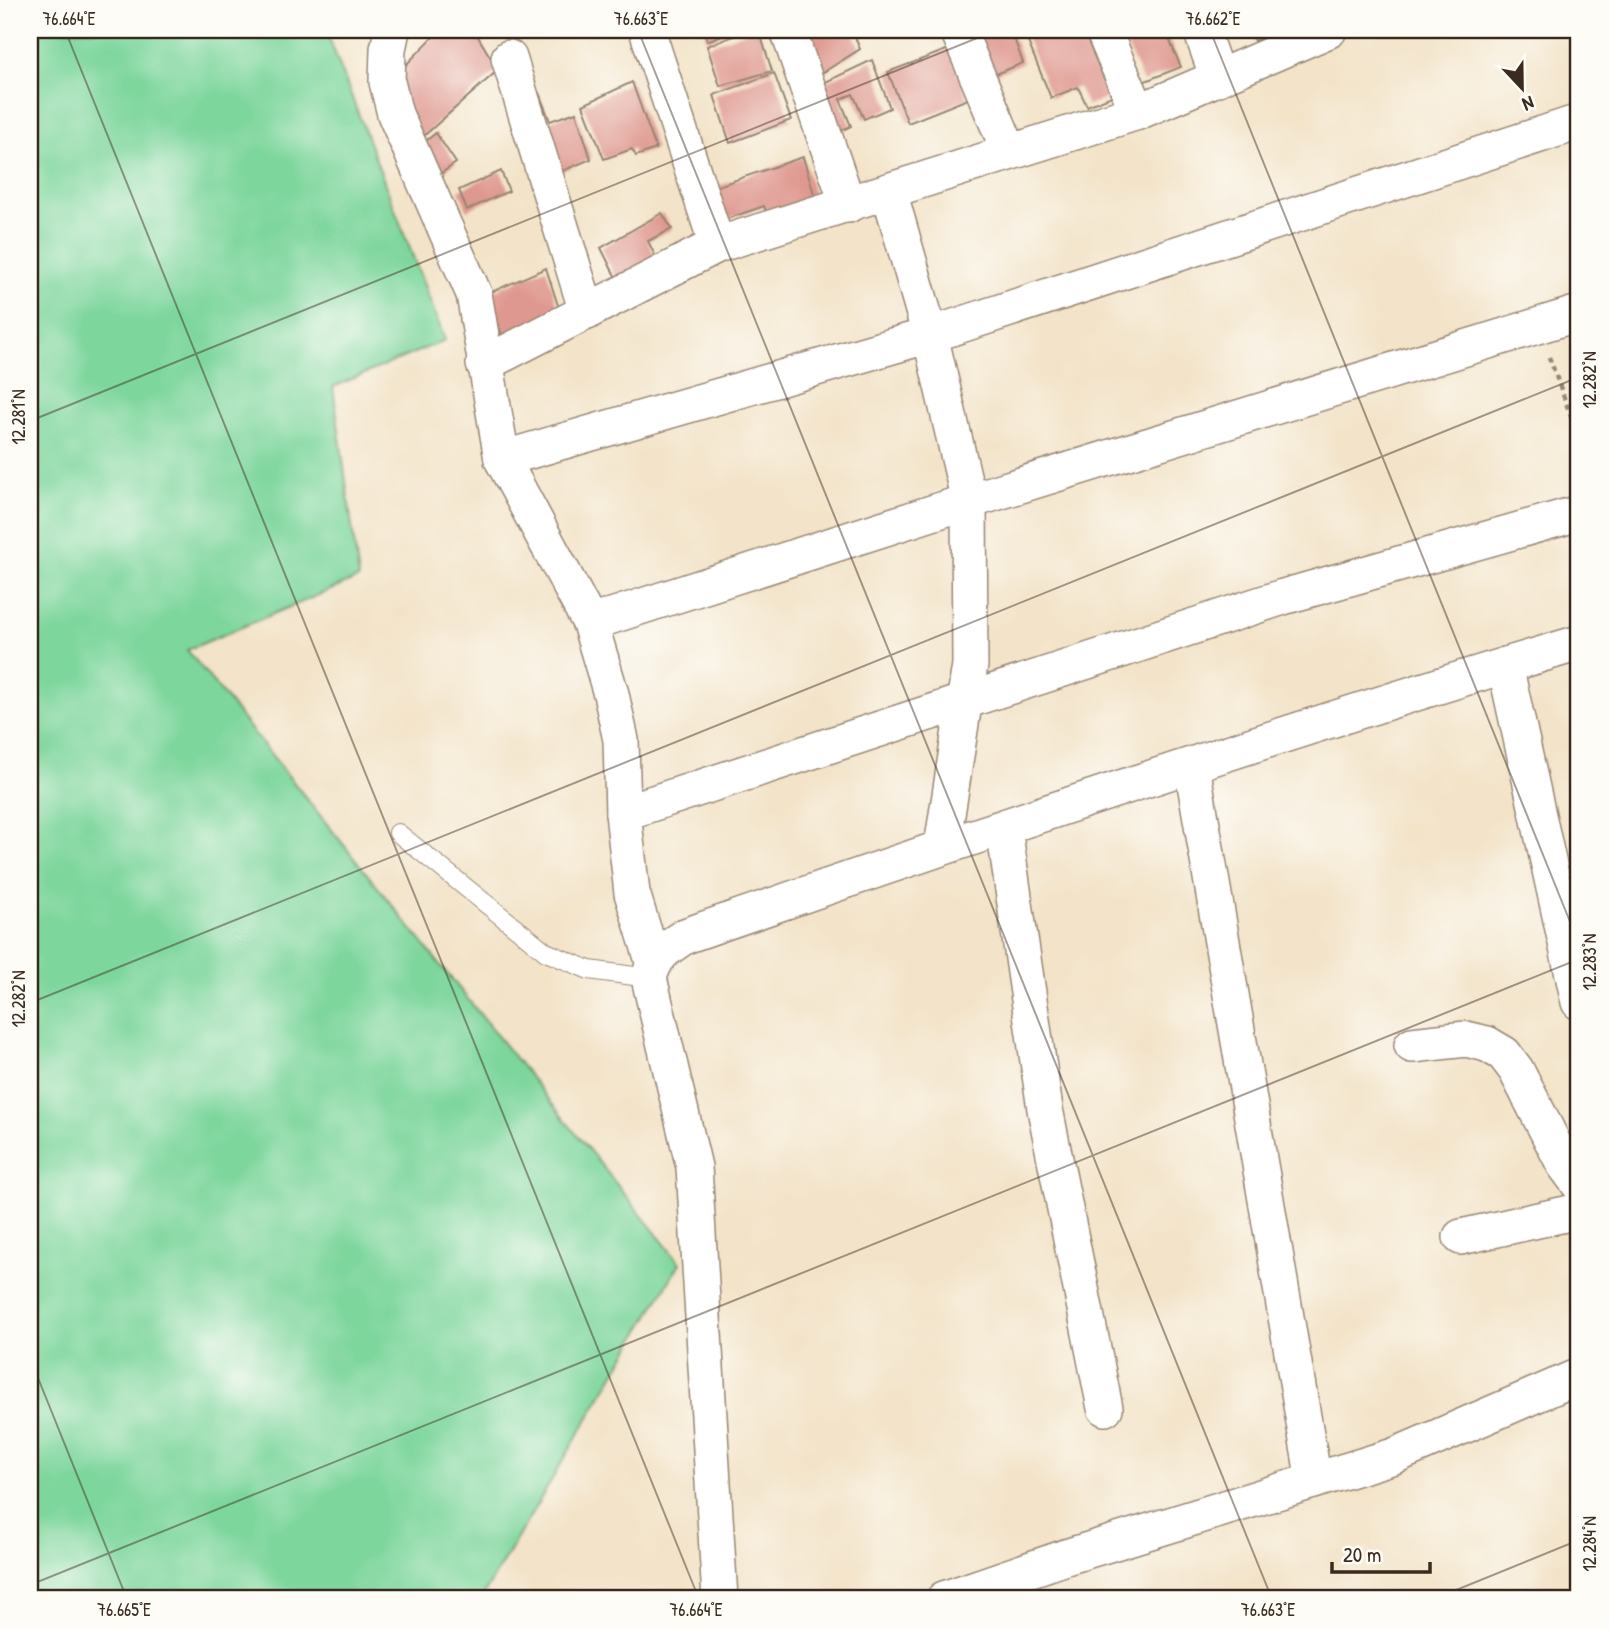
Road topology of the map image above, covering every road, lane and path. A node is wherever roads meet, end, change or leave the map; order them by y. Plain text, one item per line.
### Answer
1 (393, 30) edge
2 (647, 30) edge
3 (789, 30) edge
4 (958, 30) edge
5 (1102, 30) edge
6 (1201, 30) edge
7 (1314, 32) edge
8 (509, 58) dead end
9 (1218, 78) junction
10 (1138, 111) junction
11 (1579, 122) edge
12 (1009, 151) junction
13 (890, 191) junction
14 (848, 205) junction
15 (717, 246) junction
16 (587, 312) junction
17 (1579, 313) edge
18 (1537, 326) junction
19 (930, 335) junction
20 (484, 364) junction
21 (1579, 438) edge
22 (502, 459) junction
23 (969, 501) junction
24 (1579, 513) edge
25 (590, 623) junction
26 (1579, 643) edge
27 (1505, 666) junction
28 (963, 703) junction
29 (1192, 766) junction
30 (623, 813) junction
31 (1004, 828) junction
32 (398, 833) dead end
33 (943, 847) junction
34 (651, 970) junction
35 (1579, 1002) edge
36 (1412, 1045) dead end
37 (1579, 1184) edge
38 (1579, 1211) edge
39 (1461, 1237) dead end
40 (1579, 1376) edge
41 (1105, 1408) dead end
42 (1314, 1480) junction
43 (720, 1599) edge
44 (944, 1599) edge

1 - 20 street
2 - 15 street
3 - 14 street
4 - 12 street
5 - 10 street
6 - 9 street
7 - 9 street
8 - 16 street
9 - 10 street
10 - 12 street
11 - 19 street
12 - 13 street
13 - 14 street
13 - 19 street
14 - 15 street
15 - 16 street
16 - 20 street
17 - 18 street
18 - 21 path
18 - 23 street
19 - 22 street
19 - 23 street
20 - 22 street
22 - 25 street
23 - 25 street
23 - 28 street
24 - 28 street
25 - 30 street
26 - 27 street
27 - 29 street
27 - 35 street
28 - 30 street
28 - 33 street
29 - 31 street
29 - 42 street
30 - 34 street
31 - 33 street
31 - 41 street
32 - 34 lane
33 - 34 street
34 - 43 street
36 - 37 street
38 - 39 street
40 - 42 street
42 - 44 street

